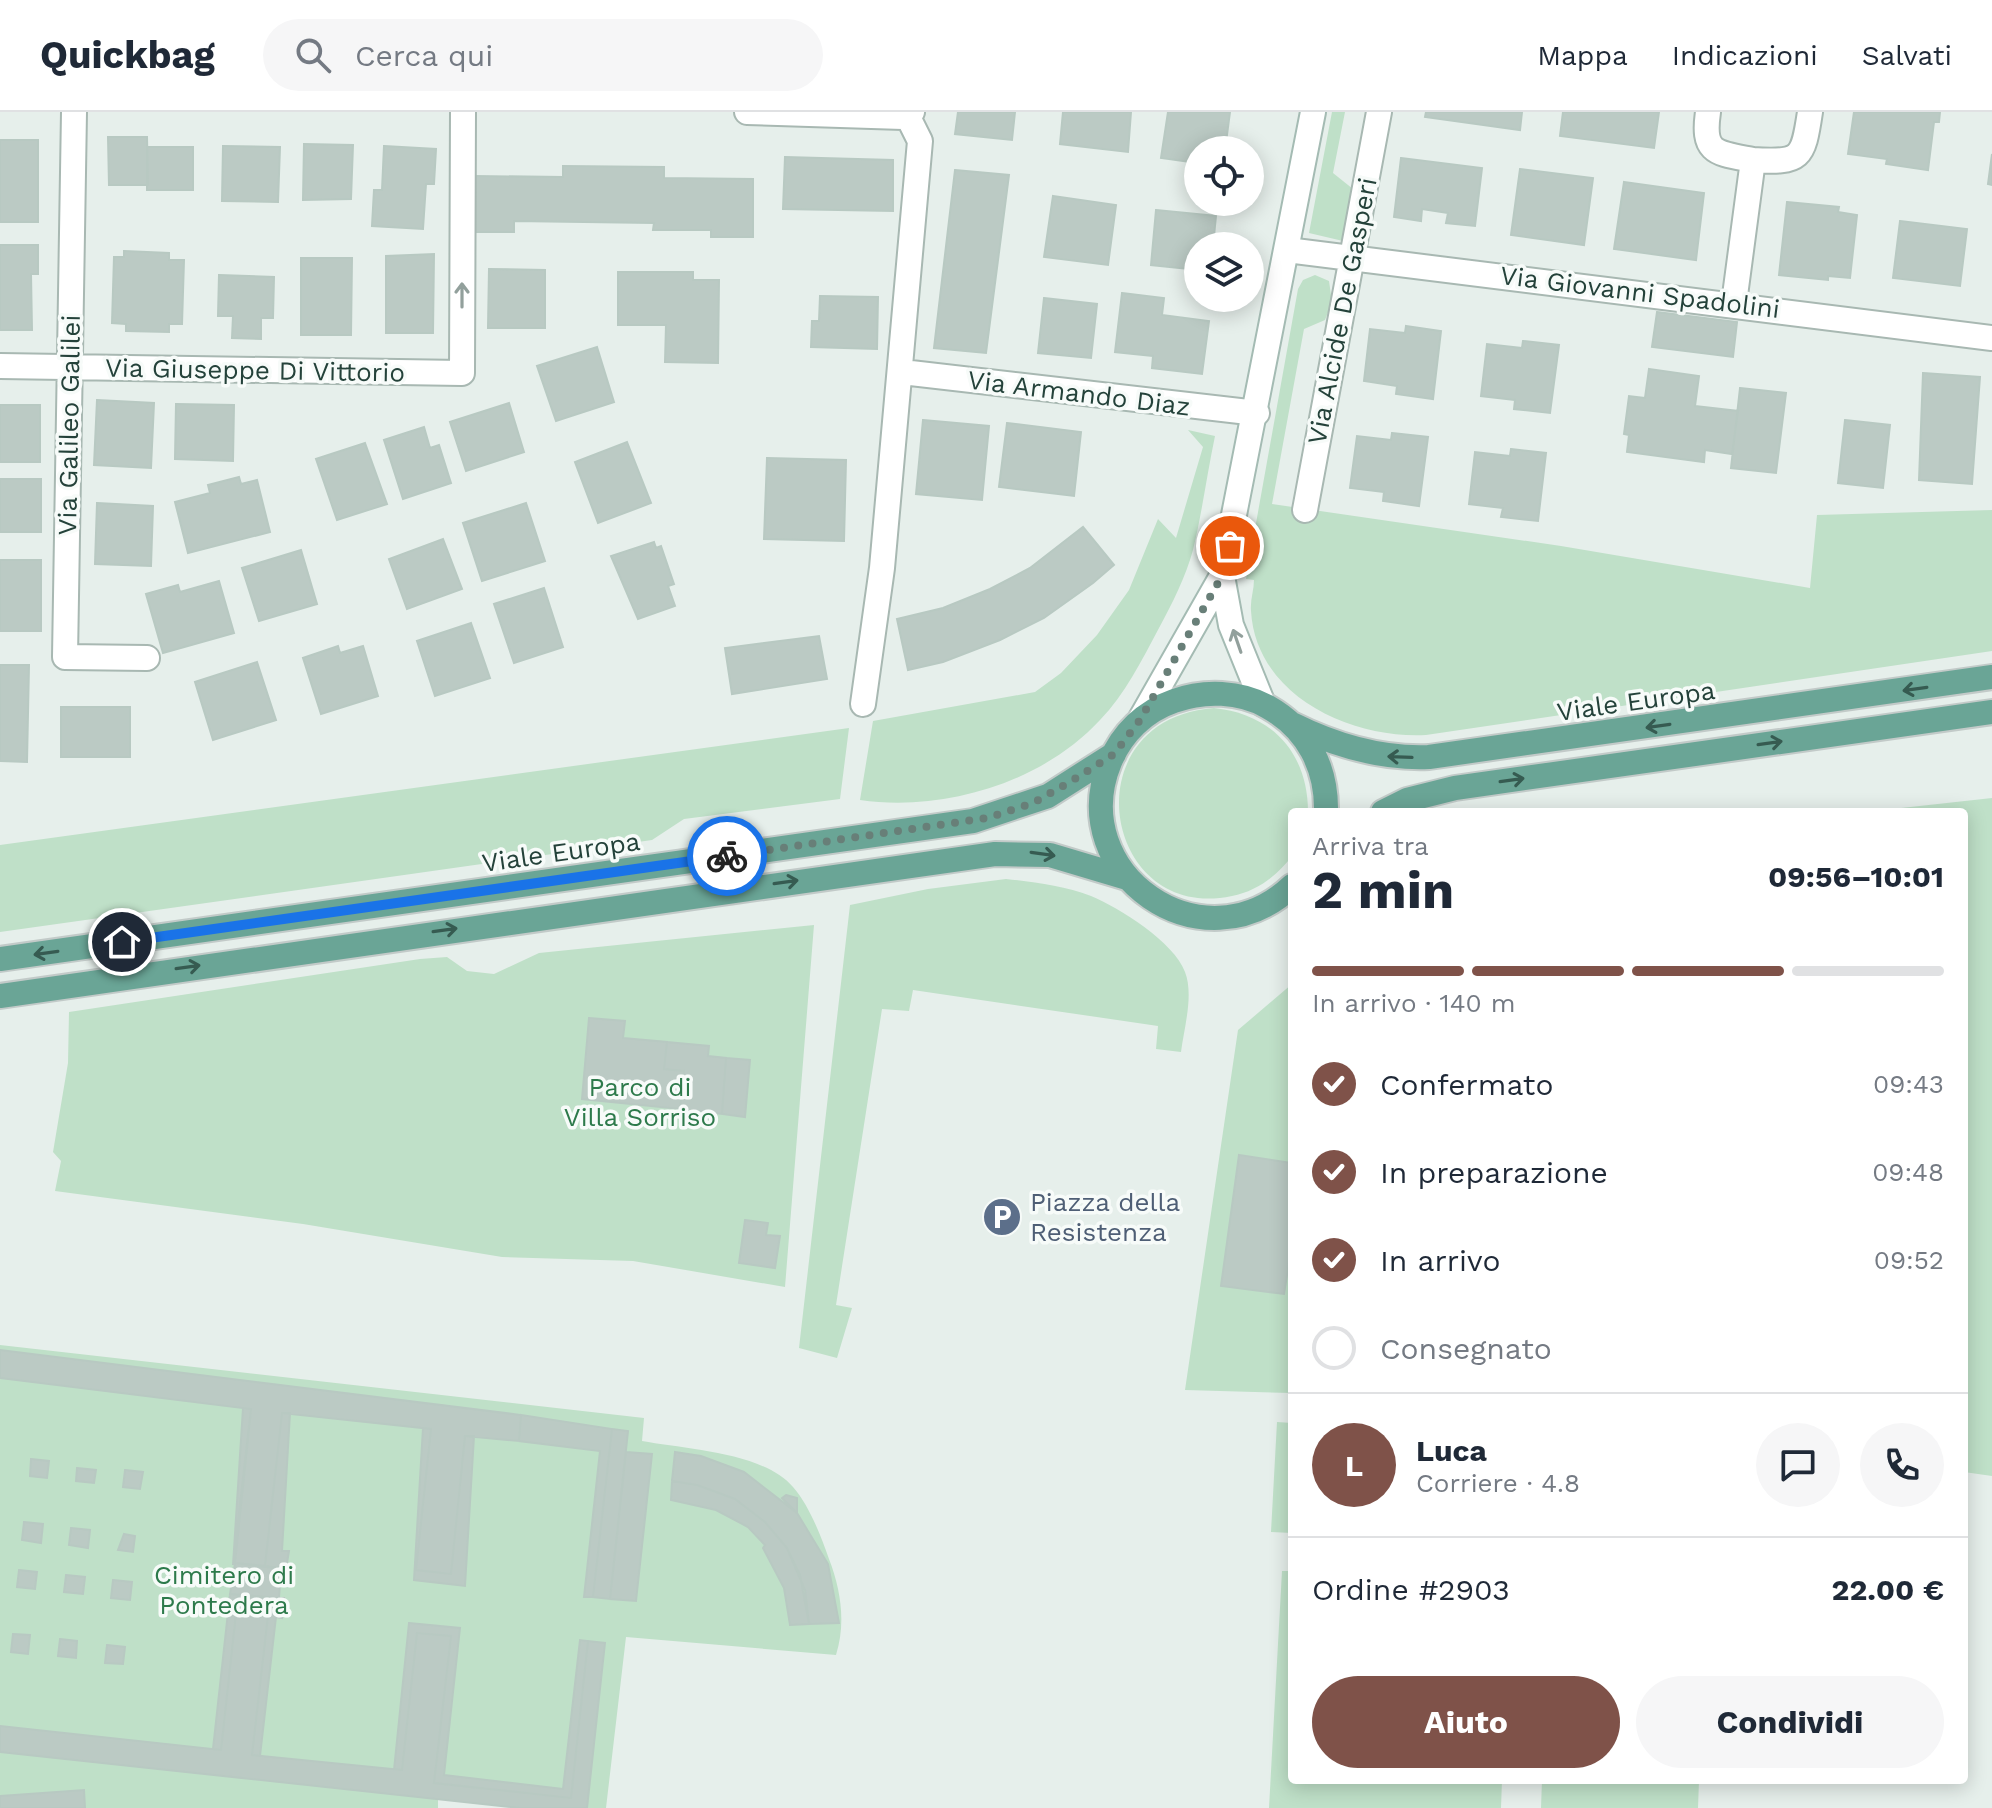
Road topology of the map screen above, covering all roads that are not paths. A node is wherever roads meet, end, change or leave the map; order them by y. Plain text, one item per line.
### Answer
1 (74, 112) edge
2 (463, 112) edge
3 (747, 112) edge
4 (1313, 112) edge
5 (1379, 112) edge
6 (1708, 112) edge
7 (1810, 112) edge
8 (909, 114) edge
9 (1753, 160) junction
10 (1287, 250) junction
11 (1351, 257) junction
12 (1734, 303) junction
13 (1992, 338) edge
14 (0, 366) edge
15 (70, 368) junction
16 (902, 372) junction
17 (1257, 413) junction
18 (1305, 510) dead end
19 (1222, 576) junction
20 (147, 658) dead end
21 (1992, 677) edge
22 (863, 704) dead end
23 (1263, 704) junction
24 (1992, 712) edge
25 (1140, 720) junction
26 (1292, 724) junction
27 (1114, 754) junction
28 (1326, 808) edge
29 (1392, 808) edge
30 (1127, 878) junction
31 (1288, 889) edge
32 (0, 959) edge
33 (0, 996) edge

1 - 15 street, Via Galileo Galilei
15 -> 2 street, Via Giuseppe Di Vittorio
3 - 8 street
4 - 10 street
5 - 11 street, Via Alcide De Gasperi
6 - 9 street
7 - 9 street
8 - 16 street
9 - 12 street
10 - 11 street, Via Giovanni Spadolini
10 - 17 street
11 - 12 street, Via Giovanni Spadolini
11 - 18 street, Via Alcide De Gasperi
12 - 13 street, Via Giovanni Spadolini
14 - 15 street, Via Giuseppe Di Vittorio
15 - 20 street, Via Galileo Galilei
16 - 17 street, Via Armando Diaz
16 - 22 street
17 - 19 street
23 -> 19 street
19 - 25 street
21 -> 26 main road, Viale Europa
23 - 25 main road, Viale Europa
23 - 26 main road, Viale Europa
29 -> 24 main road
25 - 27 main road, Viale Europa
26 - 28 main road, Viale Europa
27 - 30 main road, Viale Europa
27 -> 32 main road, Viale Europa
30 - 31 main road, Viale Europa
33 -> 30 main road, Viale Europa

